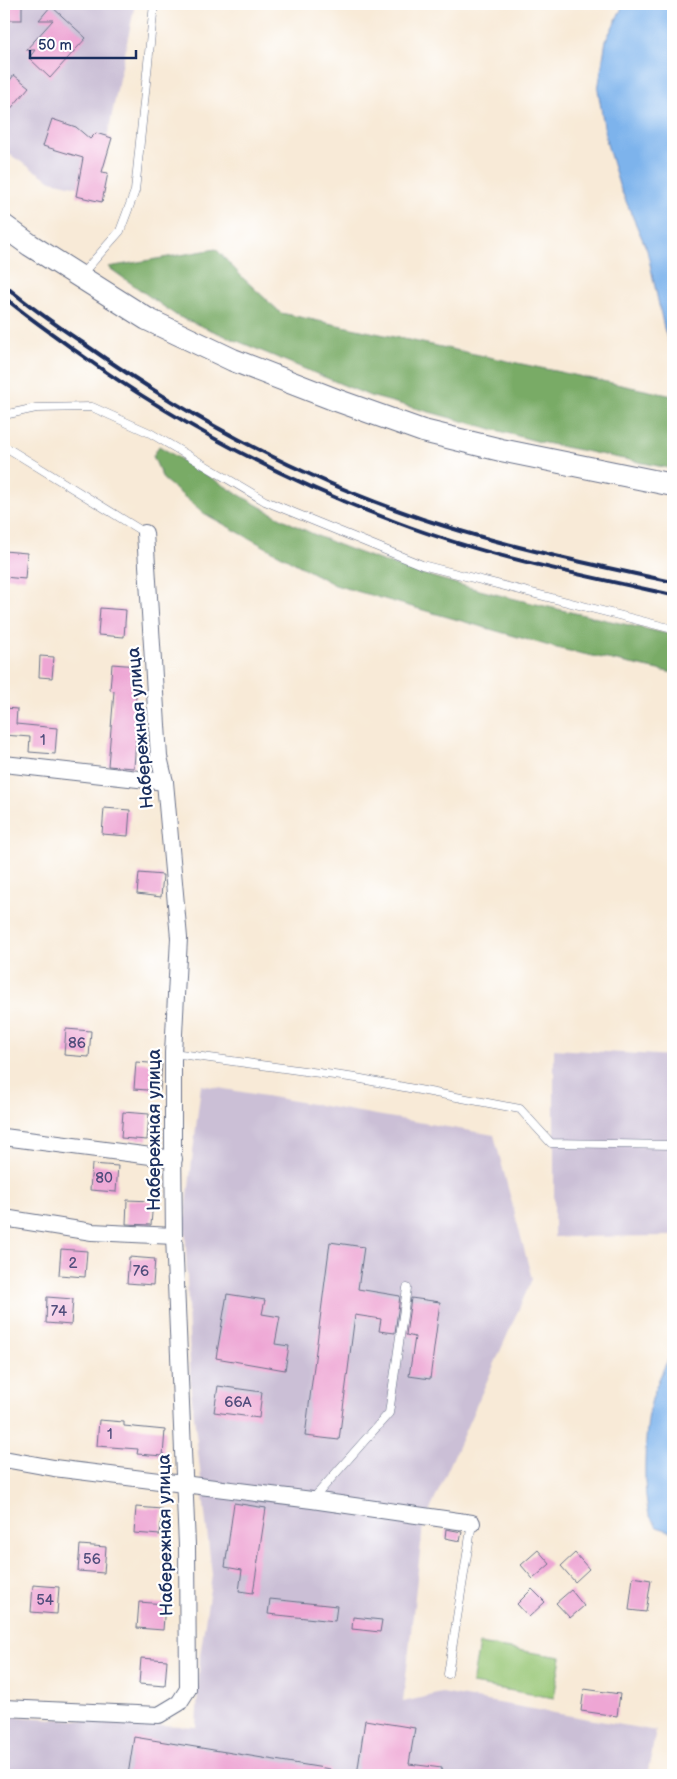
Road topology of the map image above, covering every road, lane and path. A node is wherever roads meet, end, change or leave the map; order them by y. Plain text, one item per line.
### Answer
1 (154, 4) edge
2 (4, 226) edge
3 (80, 277) junction
4 (4, 415) edge
5 (4, 446) edge
6 (673, 486) edge
7 (145, 533) joint
8 (673, 629) edge
9 (4, 764) edge
10 (165, 782) junction
11 (172, 1052) junction
12 (4, 1137) edge
13 (673, 1145) edge
14 (174, 1159) junction
15 (4, 1218) edge
16 (174, 1236) junction
17 (408, 1288) dead end
18 (4, 1459) edge
19 (185, 1484) junction
20 (312, 1500) junction
21 (472, 1523) joint
22 (448, 1674) dead end
23 (4, 1708) edge

1 - 3 lane
2 - 3 main road
3 - 6 main road
4 - 8 lane
5 - 7 lane
7 - 10 street, Набережная улица
9 - 10 street
10 - 11 street, Набережная улица
11 - 13 lane
11 - 14 street, Набережная улица
12 - 14 street
14 - 16 street, Набережная улица
15 - 16 street
16 - 19 street, Набережная улица
17 - 20 lane
18 - 19 street
19 - 20 street
19 - 23 street, Набережная улица
20 - 21 street
21 - 22 lane

